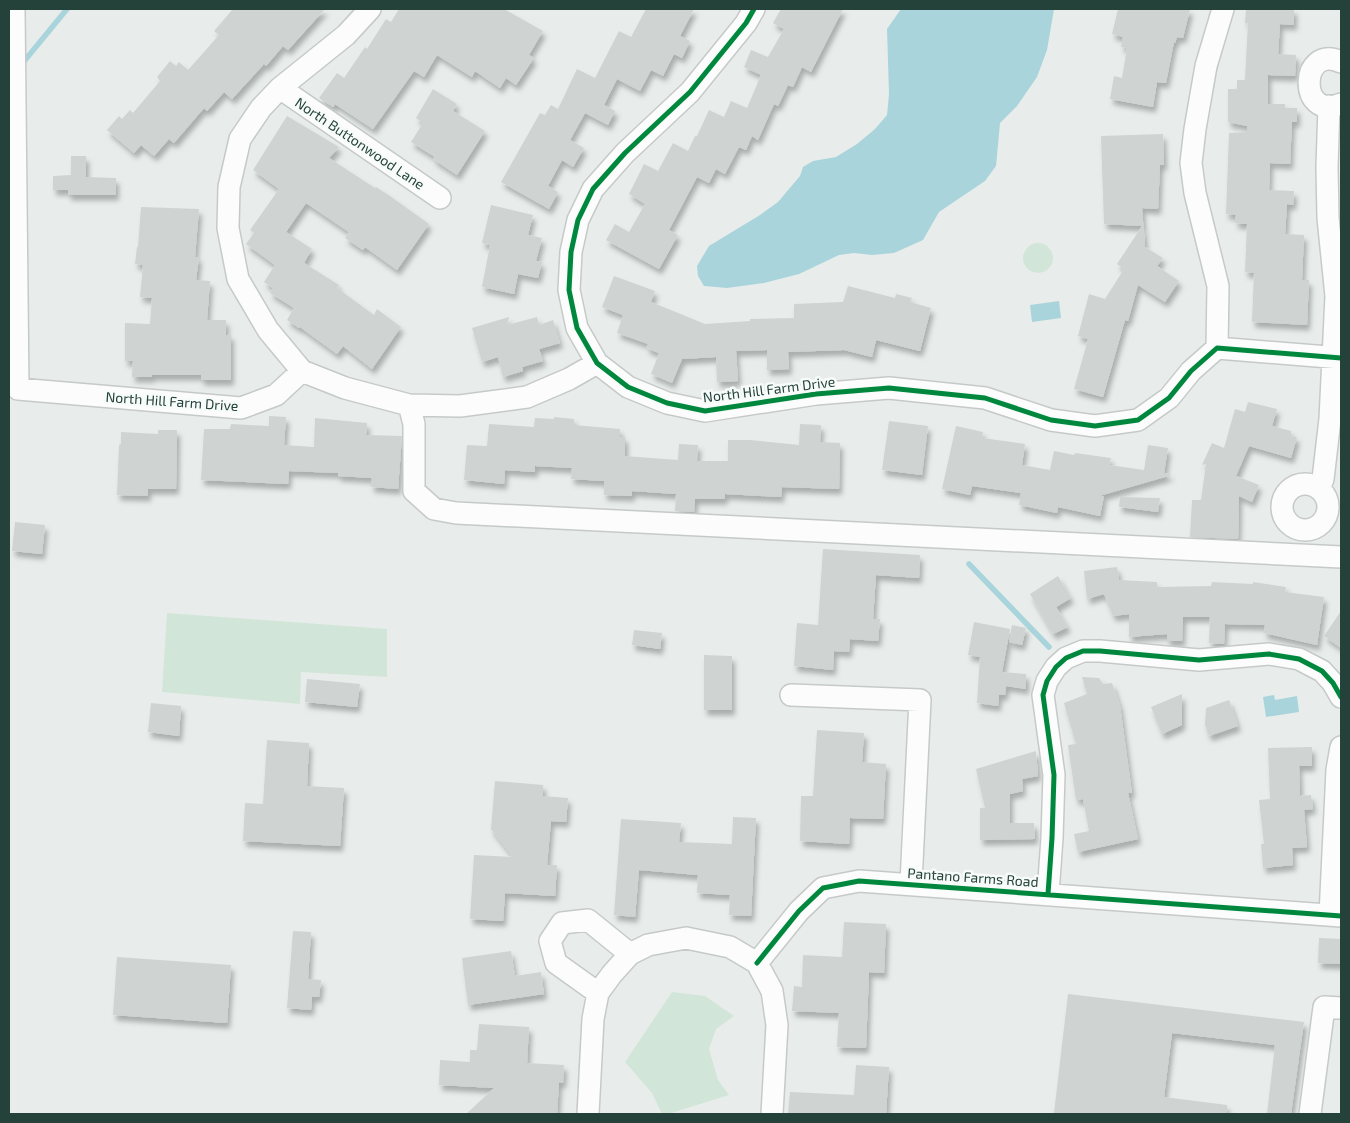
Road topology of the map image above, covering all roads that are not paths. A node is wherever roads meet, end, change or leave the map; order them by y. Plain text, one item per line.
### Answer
1 (14, 9) edge
2 (370, 9) edge
3 (754, 9) edge
4 (1223, 9) edge
5 (1341, 62) edge
6 (280, 88) junction
7 (1335, 105) edge
8 (440, 198) dead end
9 (1217, 348) junction
10 (1337, 358) edge
11 (597, 363) junction
12 (302, 371) junction
13 (408, 405) junction
14 (1319, 489) dead end
15 (1341, 556) edge
16 (791, 695) dead end
17 (1341, 697) edge
18 (1341, 747) edge
19 (911, 883) junction
20 (1048, 894) junction
21 (1336, 916) edge
22 (630, 954) junction
23 (757, 963) junction
24 (598, 993) junction
25 (1333, 1008) edge
26 (588, 1114) edge
27 (772, 1114) edge
28 (1310, 1114) edge

1 - 12 street, North Hill Farm Drive
2 - 6 street
3 - 11 street
4 - 9 street
5 - 7 street
6 - 8 street, North Buttonwood Lane
6 - 12 street
7 - 10 street
9 - 10 street
9 - 11 street, North Hill Farm Drive
10 - 14 street
11 - 13 street
12 - 13 street
13 - 15 street
16 - 19 street
17 - 20 street
18 - 21 street
19 - 20 street, Pantano Farms Road
19 - 23 street, Pantano Farms Road
20 - 21 street, Pantano Farms Road
22 - 23 street
22 - 24 street
22 - 24 street
23 - 27 street
24 - 26 street
25 - 28 street

